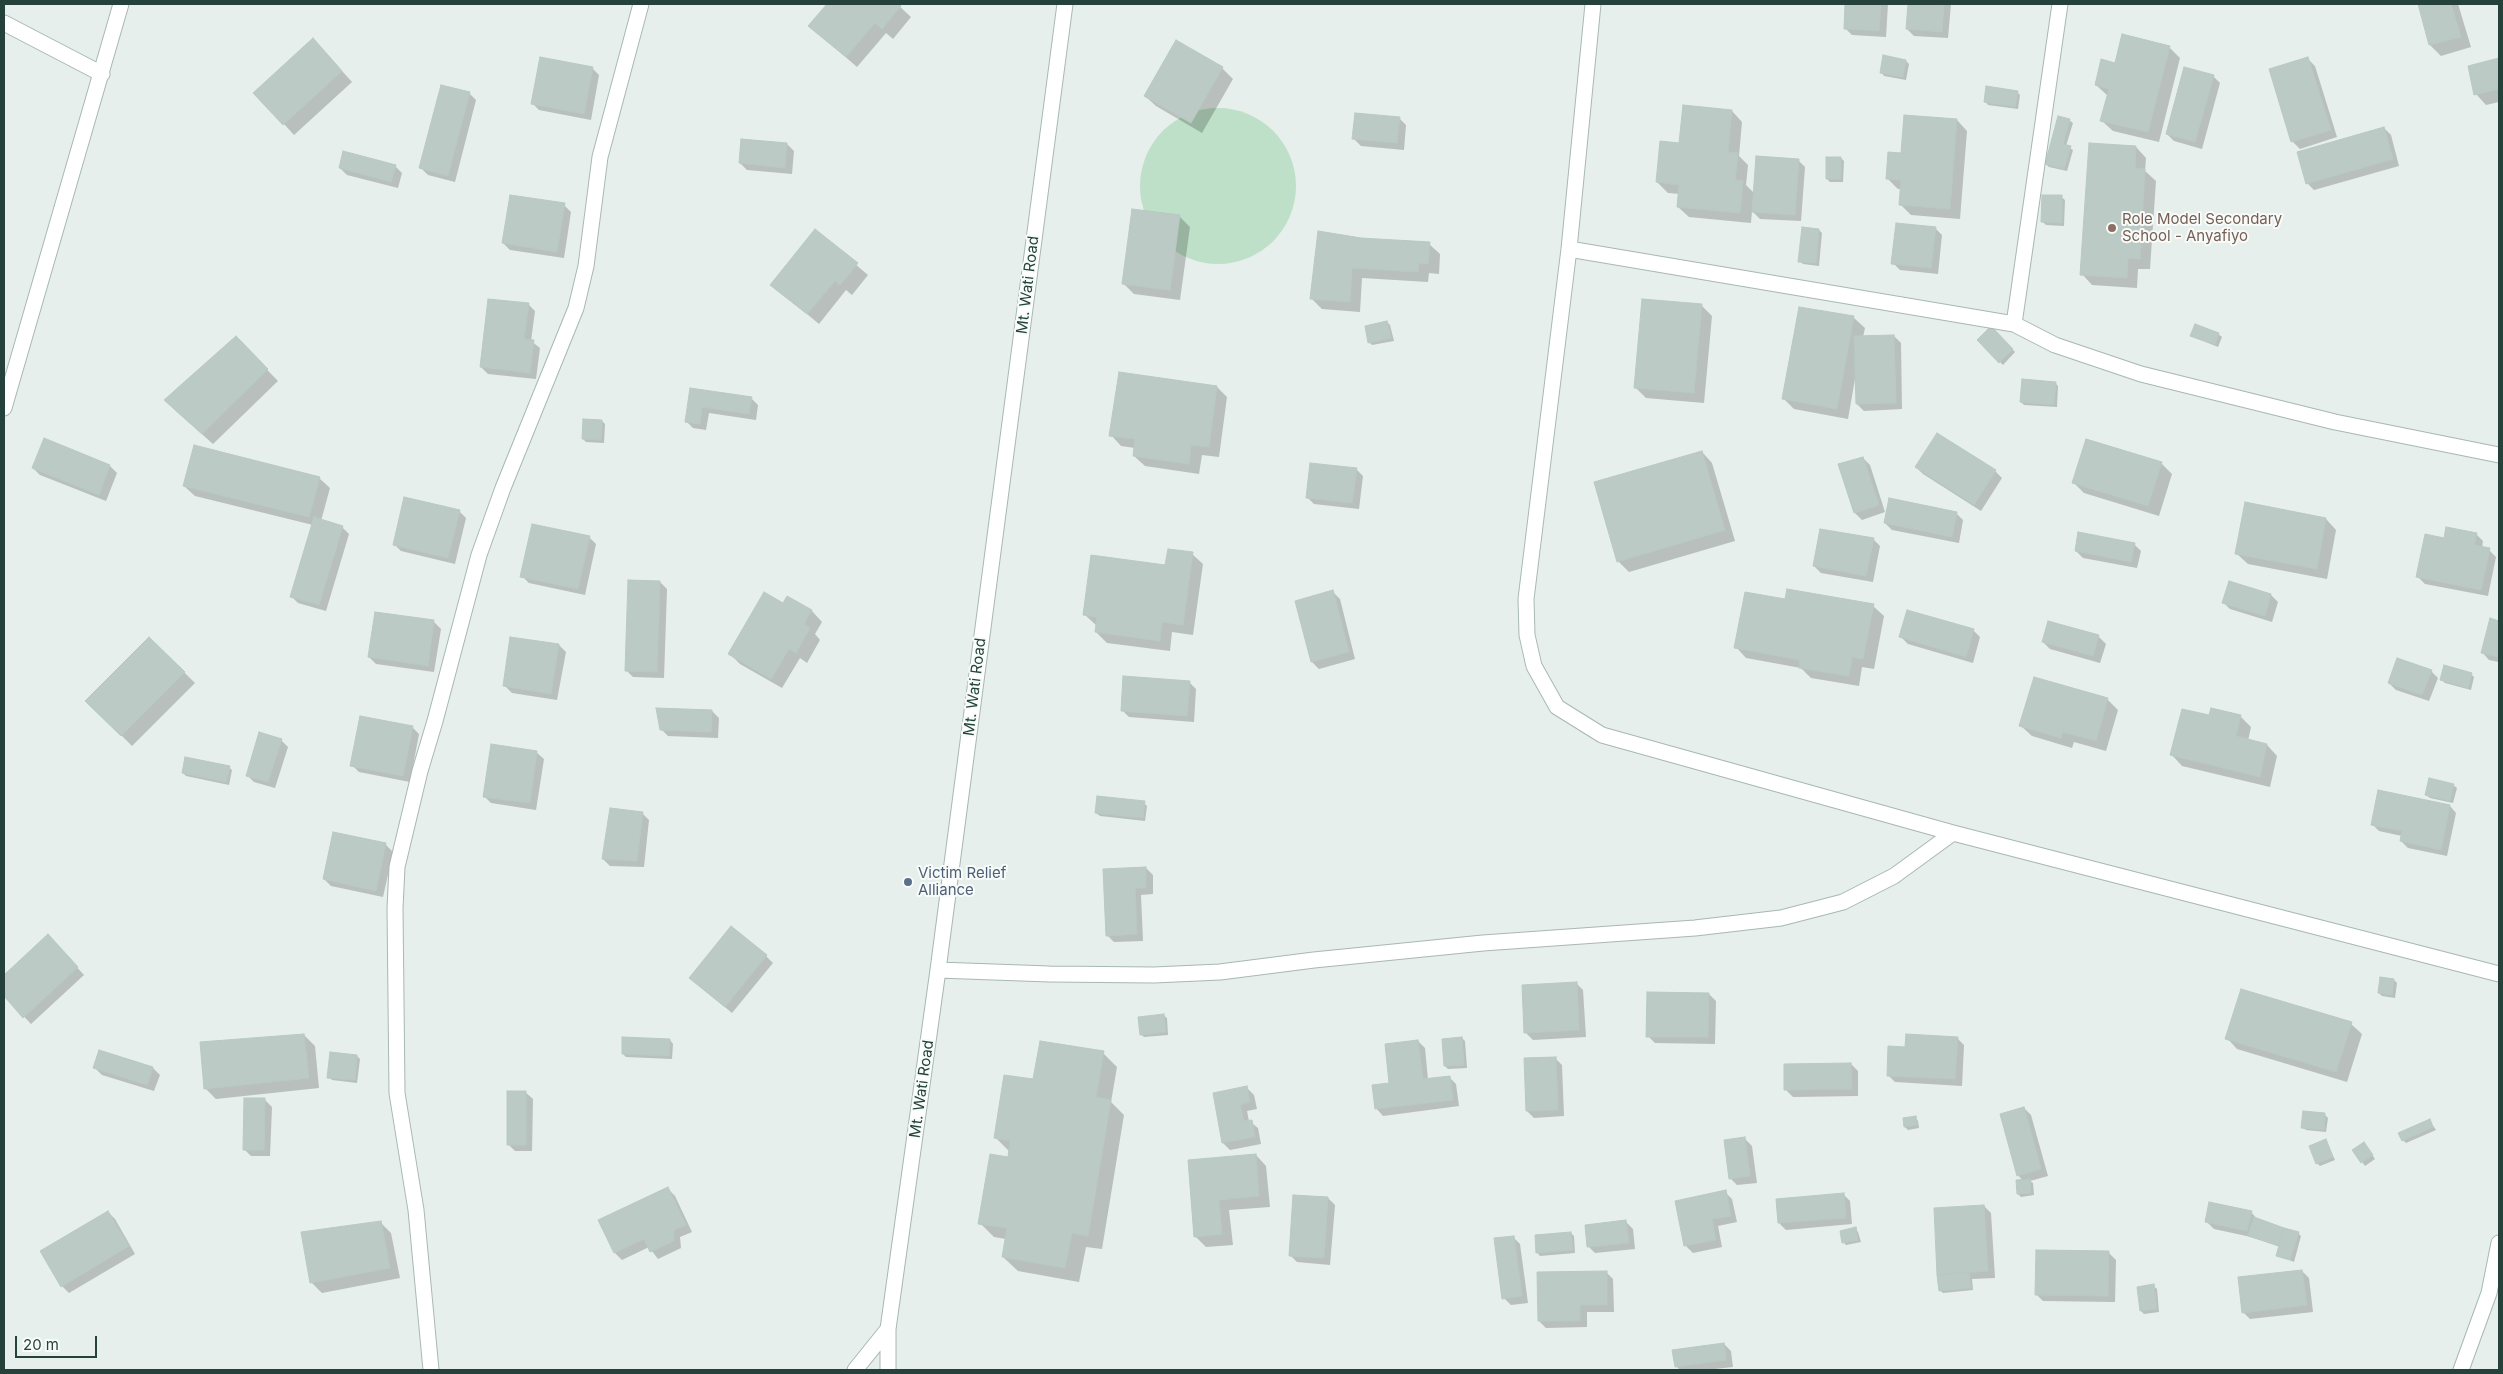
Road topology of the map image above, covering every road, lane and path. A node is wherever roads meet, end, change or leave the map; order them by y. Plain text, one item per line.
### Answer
1 (121, 4) edge
2 (641, 4) edge
3 (1065, 4) edge
4 (1593, 4) edge
5 (2060, 4) edge
6 (4, 23) edge
7 (102, 74) junction
8 (1569, 249) junction
9 (2014, 324) junction
10 (4, 408) edge
11 (2499, 455) edge
12 (1952, 832) junction
13 (938, 970) junction
14 (2499, 974) edge
15 (2499, 1243) edge
16 (888, 1329) junction
17 (431, 1370) edge
18 (856, 1370) edge
19 (888, 1370) edge
20 (2461, 1370) edge

1 - 7 street
2 - 17 street
3 - 13 street, Mt. Wati Road
4 - 8 street
5 - 9 street
6 - 7 street
7 - 10 street
8 - 9 street
8 - 12 street
9 - 11 street
12 - 13 street
12 - 14 street
13 - 16 street, Mt. Wati Road
15 - 20 street
16 - 18 street
16 - 19 street, Mt. Wati Road

